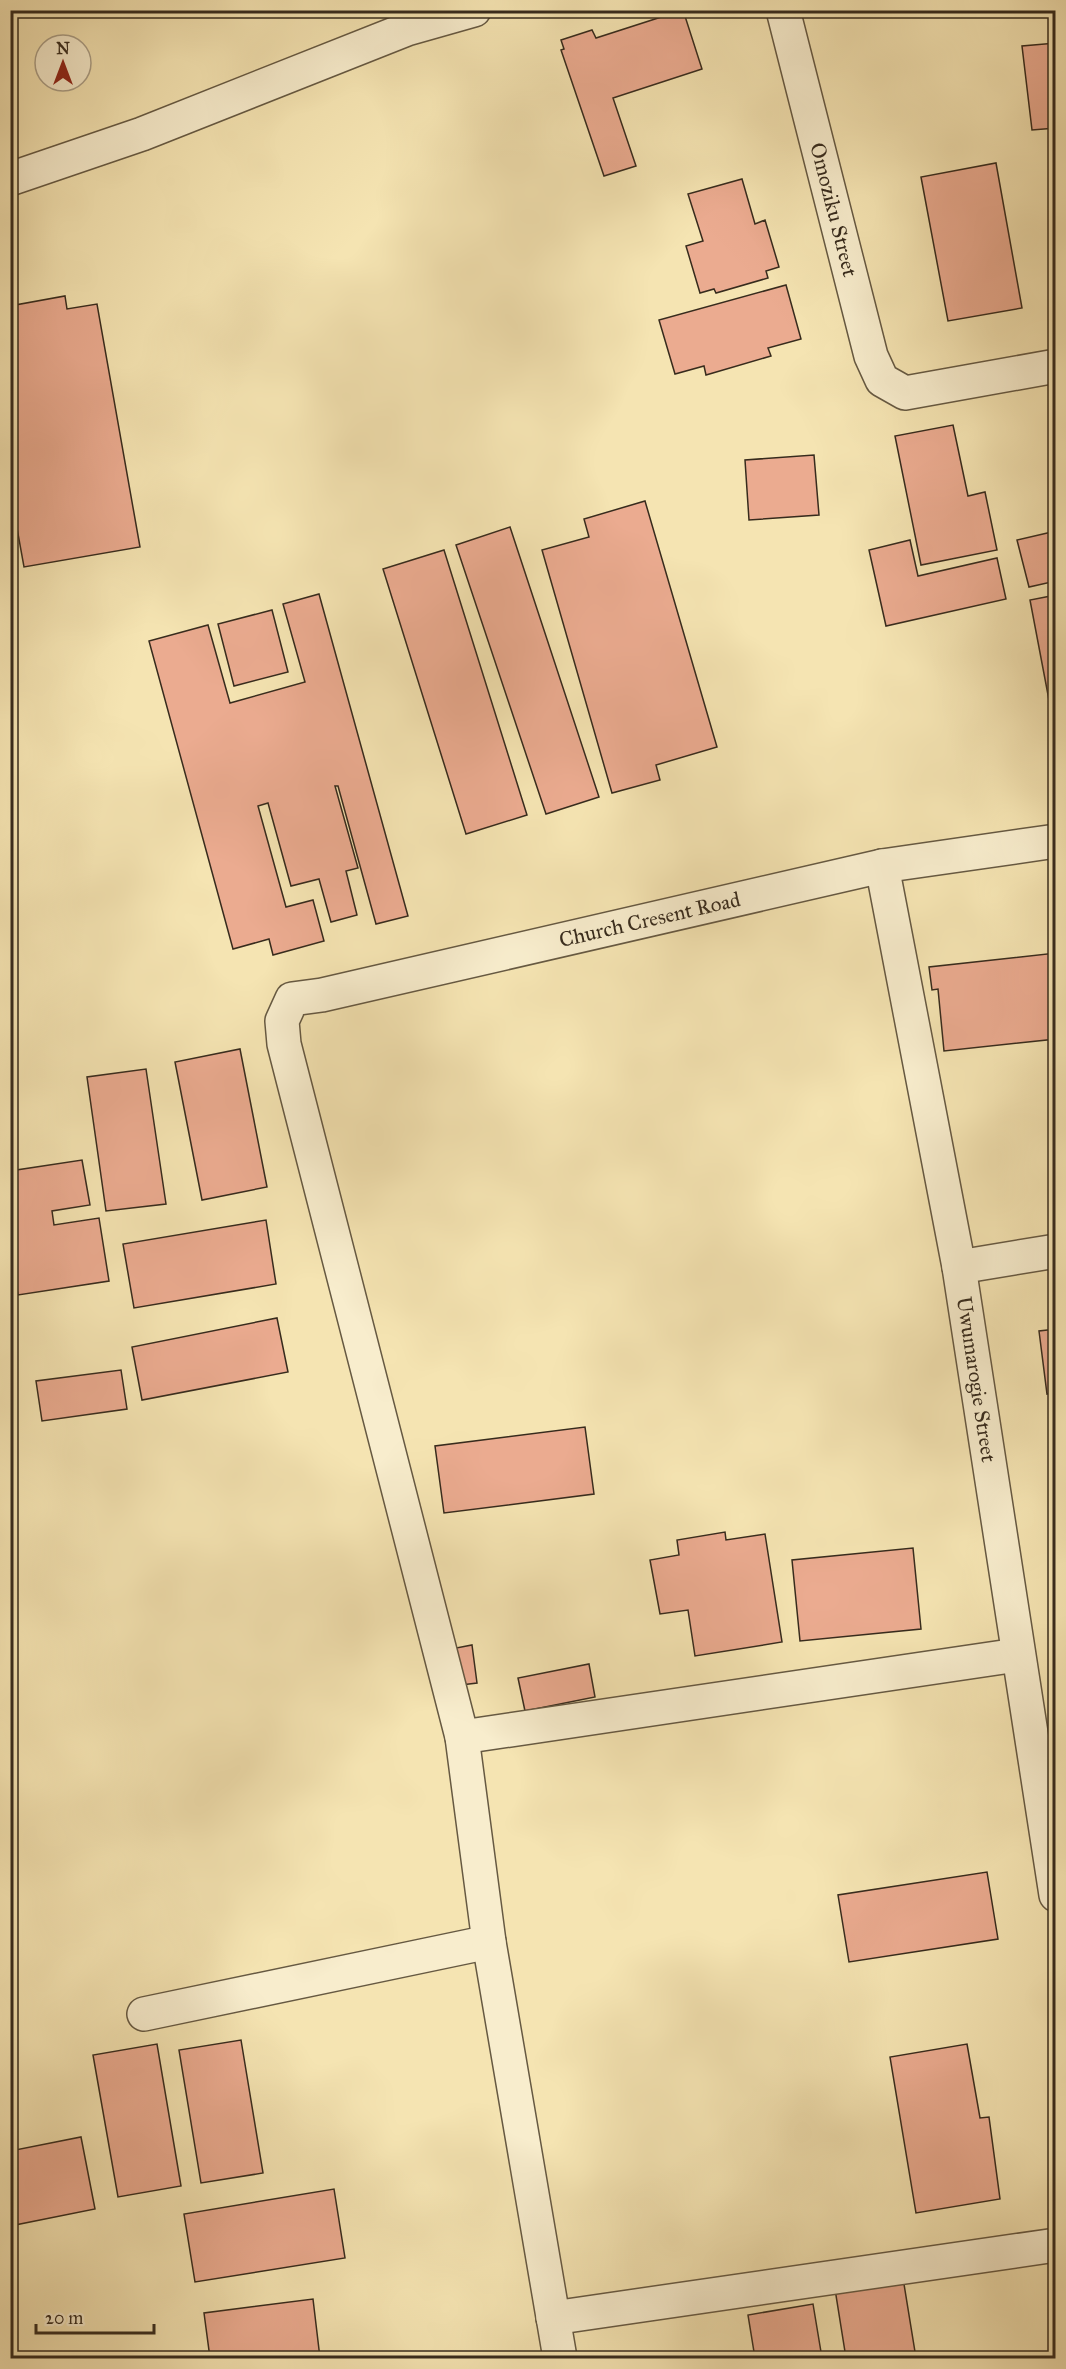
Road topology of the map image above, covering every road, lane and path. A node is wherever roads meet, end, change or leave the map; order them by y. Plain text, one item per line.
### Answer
1 (474, 10) edge
2 (783, 10) edge
3 (10, 179) edge
4 (1056, 366) edge
5 (1056, 841) edge
6 (882, 866) junction
7 (1056, 1251) edge
8 (959, 1267) junction
9 (1017, 1656) junction
10 (462, 1737) junction
11 (1056, 1895) edge
12 (489, 1942) junction
13 (144, 2014) dead end
14 (1056, 2245) edge
15 (553, 2318) junction
16 (560, 2358) edge

1 - 3 street
2 - 4 street, Omoziku Street
5 - 6 street, Church Cresent Road
6 - 8 street, Uwumarogie Street
6 - 10 street, Church Cresent Road
7 - 8 street
8 - 9 street, Uwumarogie Street
9 - 10 street
9 - 11 street, Uwumarogie Street
10 - 12 street
12 - 13 street
12 - 15 street
14 - 15 street
15 - 16 street

